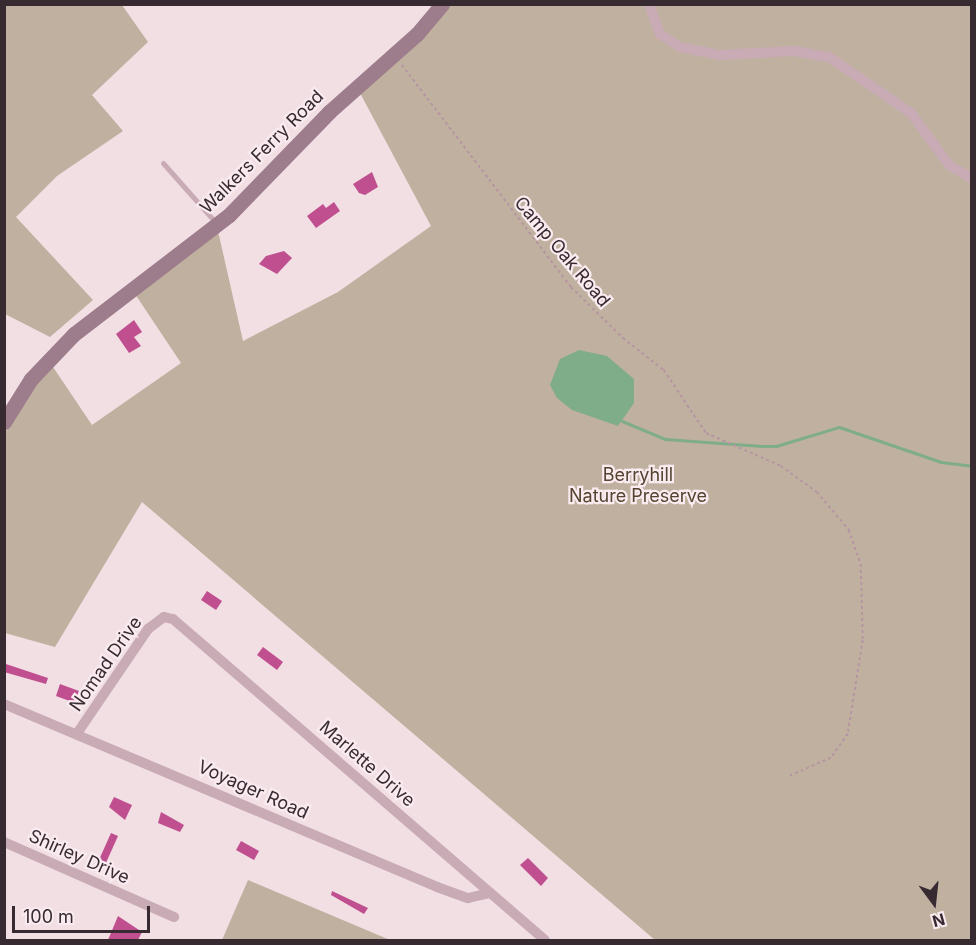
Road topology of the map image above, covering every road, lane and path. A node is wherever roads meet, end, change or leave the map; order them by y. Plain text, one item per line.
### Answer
1 (442, 4) edge
2 (649, 4) edge
3 (394, 55) junction
4 (163, 163) dead end
5 (972, 179) edge
6 (218, 225) junction
7 (4, 422) edge
8 (164, 617) joint
9 (4, 704) edge
10 (78, 732) junction
11 (790, 776) dead end
12 (4, 842) edge
13 (489, 893) junction
14 (174, 917) dead end
15 (544, 940) edge

1 - 3 street, Walkers Ferry Road
2 - 5 street
3 - 6 street, Walkers Ferry Road
3 - 11 path, Camp Oak Road
4 - 6 lane
6 - 7 street, Walkers Ferry Road
8 - 10 street, Nomad Drive
8 - 13 street, Marlette Drive
9 - 10 street, Voyager Road
10 - 13 street, Voyager Road
12 - 14 street, Shirley Drive
13 - 15 street, Marlette Drive

